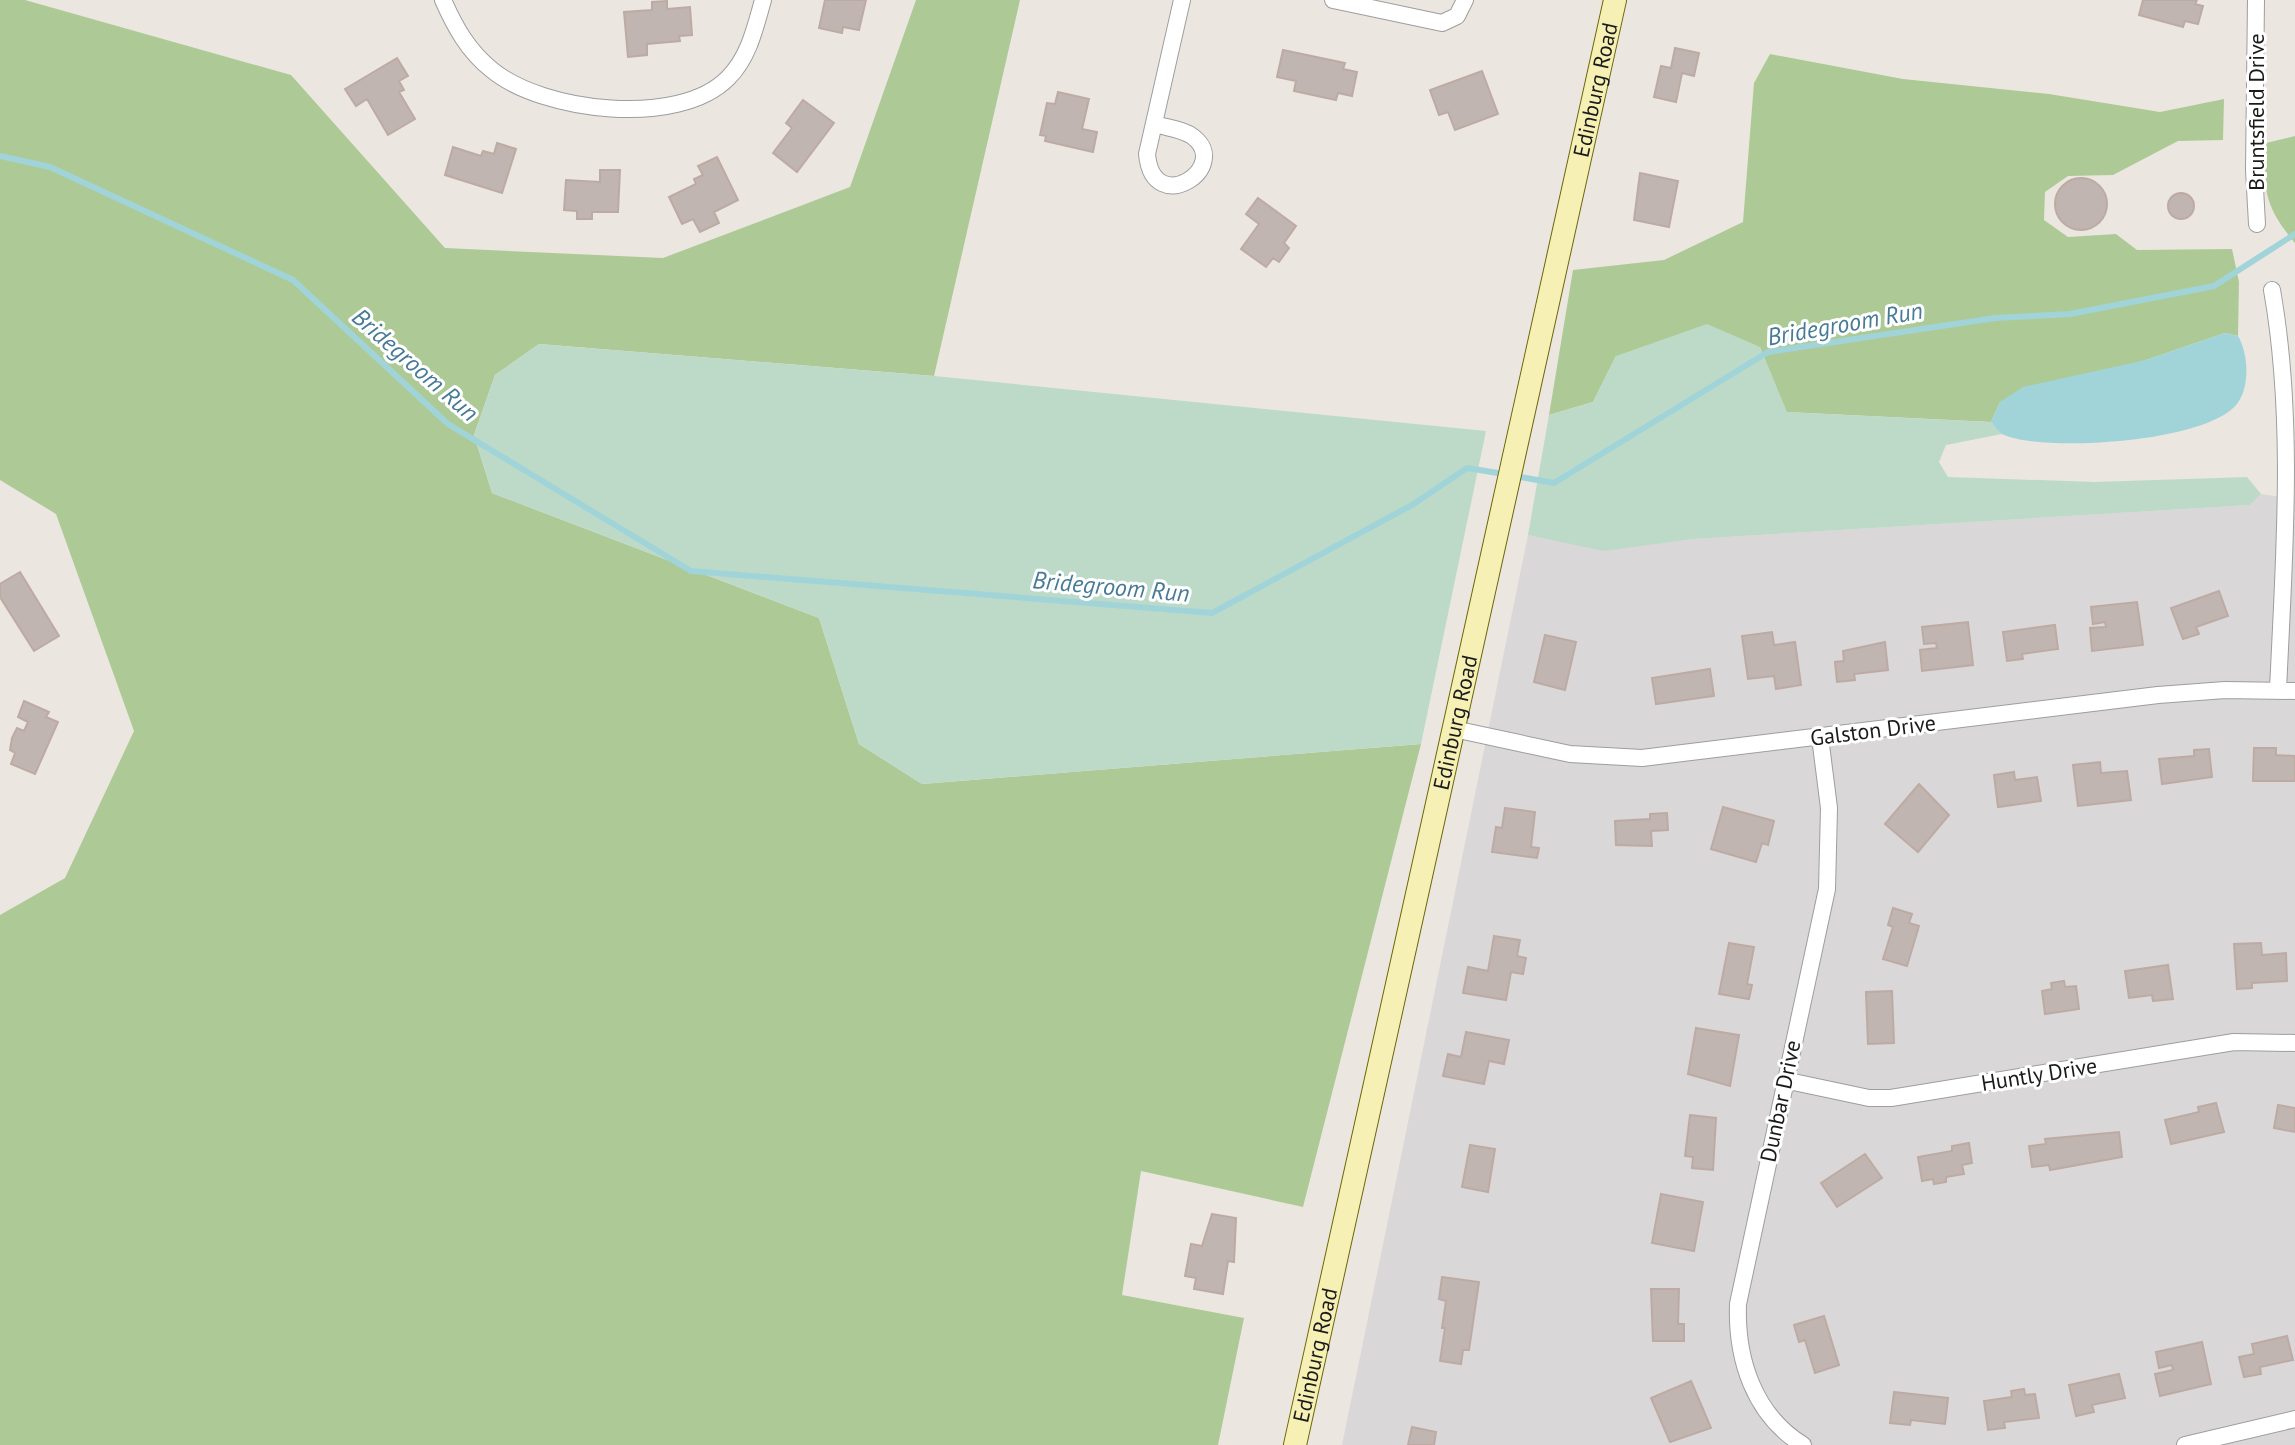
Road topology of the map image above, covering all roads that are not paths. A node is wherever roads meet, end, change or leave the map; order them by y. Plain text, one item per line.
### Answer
1 (443, 0) edge
2 (763, 0) edge
3 (1182, 0) edge
4 (1333, 0) edge
5 (1465, 0) edge
6 (1615, 0) edge
7 (2256, 0) edge
8 (1406, 7) edge
9 (1155, 124) dead end
10 (2257, 224) dead end
11 (2272, 290) dead end
12 (2287, 691) edge
13 (1454, 729) junction
14 (1820, 737) junction
15 (2295, 1043) edge
16 (1784, 1080) junction
17 (2295, 1419) edge
18 (1295, 1445) edge
19 (1803, 1445) edge
20 (2185, 1445) edge

1 - 2 street
3 - 9 street
4 - 8 street
5 - 8 street
6 - 13 main road, Edinburg Road
7 - 10 street, Bruntsfield Drive
11 - 12 street
12 - 14 street, Galston Drive
13 - 14 street, Galston Drive
13 - 18 main road, Edinburg Road
14 - 16 street, Dunbar Drive
15 - 16 street, Huntly Drive
16 - 19 street, Dunbar Drive
17 - 20 street

